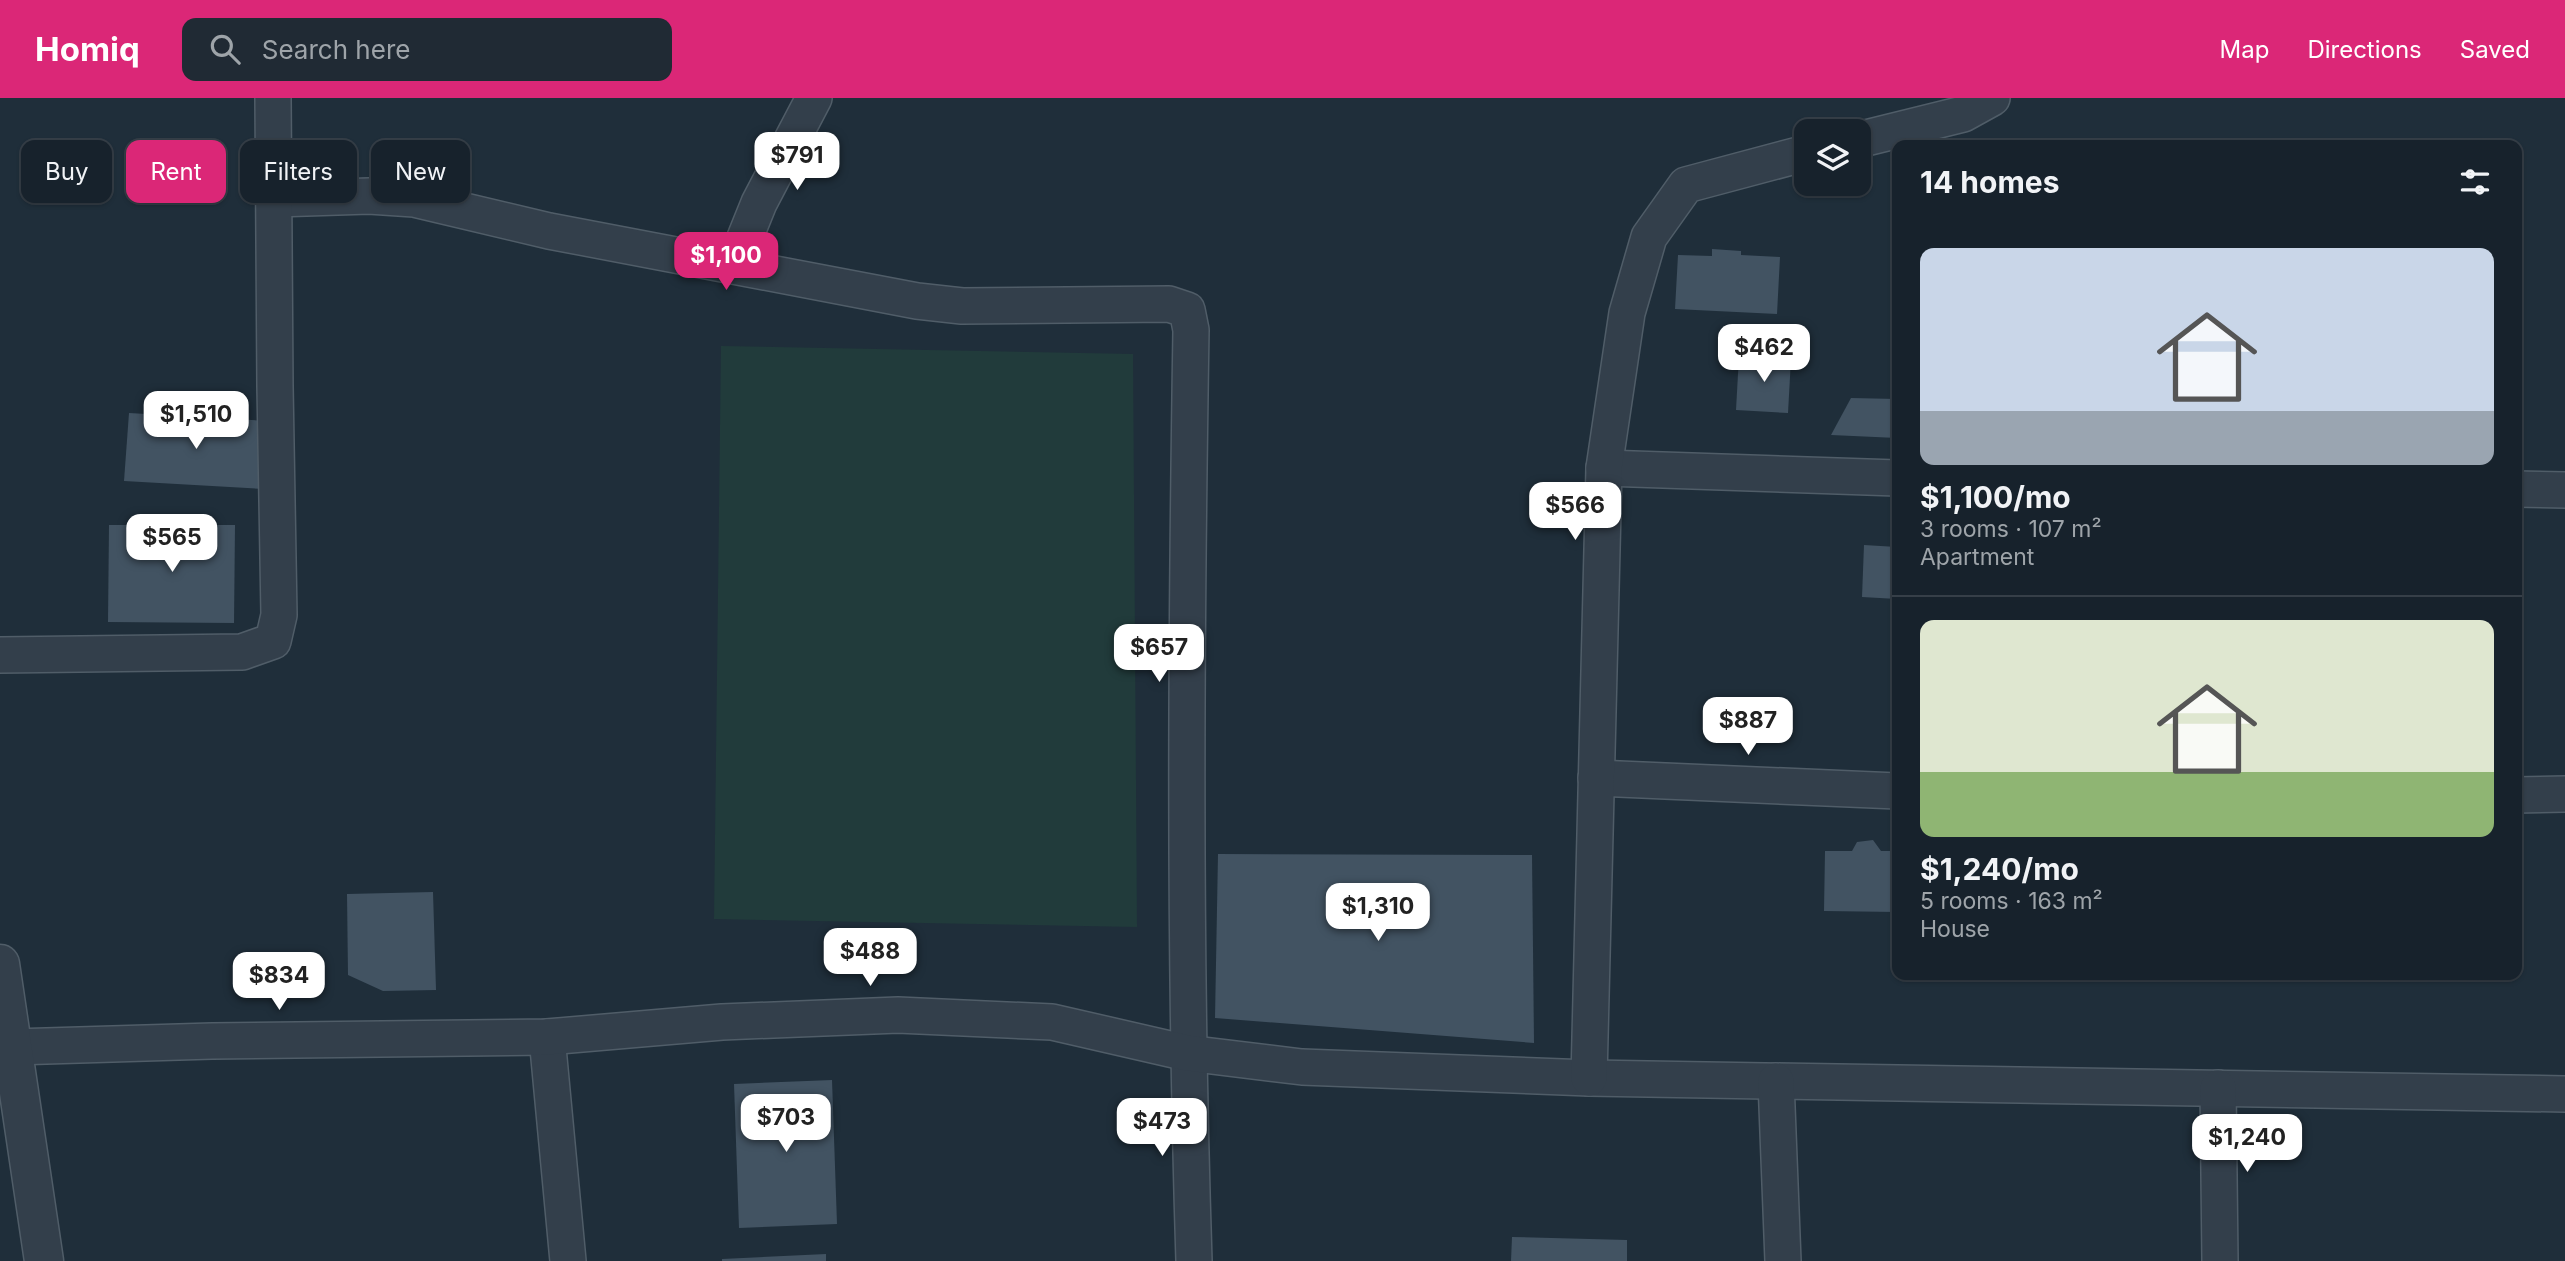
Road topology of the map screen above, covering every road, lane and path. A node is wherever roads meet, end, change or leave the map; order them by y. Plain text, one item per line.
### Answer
1 (273, 98) edge
2 (814, 98) edge
3 (1992, 98) edge
4 (1871, 137) edge
5 (274, 140) edge
6 (1794, 156) edge
7 (357, 196) edge
8 (275, 203) edge
9 (734, 265) junction
10 (1604, 468) junction
11 (1892, 478) edge
12 (2522, 489) edge
13 (2565, 490) edge
14 (0, 655) edge
15 (1596, 778) junction
16 (1892, 791) edge
17 (2565, 794) edge
18 (2522, 795) edge
19 (0, 964) edge
20 (547, 1038) junction
21 (13, 1047) junction
22 (1187, 1053) junction
23 (1589, 1077) junction
24 (1776, 1081) junction
25 (2218, 1088) junction
26 (2565, 1094) edge
27 (44, 1261) edge
28 (568, 1261) edge
29 (1194, 1261) edge
30 (1783, 1261) edge
31 (2220, 1261) edge

1 - 5 street
2 - 9 street
3 - 4 street
6 - 10 street
7 - 9 street
8 - 14 street
9 - 22 street
10 - 11 street
10 - 15 street
12 - 13 street
15 - 16 street
15 - 23 street
17 - 18 street
19 - 21 street
20 - 21 street
20 - 22 street
20 - 28 street
21 - 27 street
22 - 23 street
22 - 29 street
23 - 24 street
24 - 25 street
24 - 30 street
25 - 26 street
25 - 31 street

